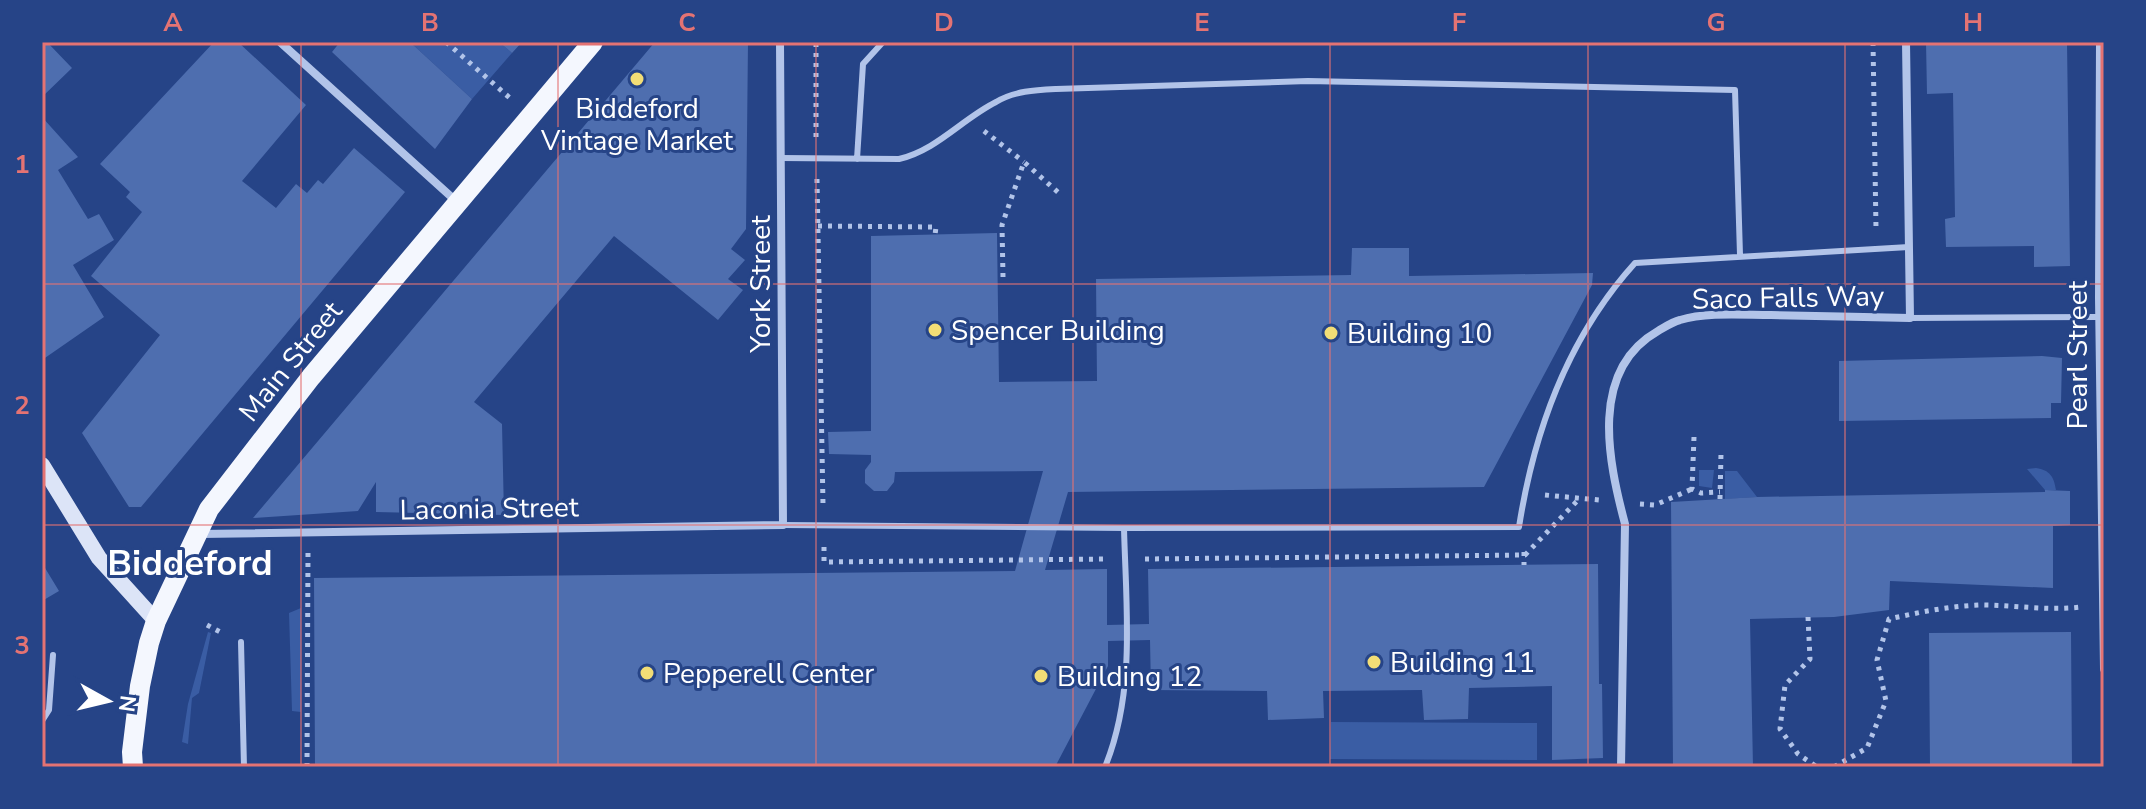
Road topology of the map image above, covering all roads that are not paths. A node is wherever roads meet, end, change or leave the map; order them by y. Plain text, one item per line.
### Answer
1 (280, 42) edge
2 (593, 42) edge
3 (780, 42) edge
4 (883, 42) edge
5 (1906, 42) edge
6 (2100, 42) edge
7 (781, 158) junction
8 (857, 159) junction
9 (2102, 183) edge
10 (458, 203) junction
11 (1909, 247) junction
12 (1740, 255) junction
13 (2101, 298) edge
14 (2099, 317) junction
15 (1910, 318) junction
16 (42, 465) edge
17 (783, 525) junction
18 (1124, 528) junction
19 (196, 534) junction
20 (2103, 604) edge
21 (156, 621) junction
22 (241, 642) dead end
23 (53, 655) dead end
24 (2104, 669) edge
25 (42, 721) edge
26 (133, 767) edge
27 (244, 767) edge
28 (1105, 767) edge
29 (1621, 767) edge

1 - 10 street
2 - 10 main road, Main Street
3 - 7 street, York Street
4 - 8 lane
5 - 11 street, Saco Falls Way
6 - 9 street, Pearl Street
7 - 8 lane
7 - 17 street, York Street
8 - 12 lane
9 - 13 street, Pearl Street
10 - 19 main road, Main Street
11 - 12 lane
11 - 15 street, Saco Falls Way
12 - 18 lane
13 - 14 street, Pearl Street
14 - 15 lane
14 - 20 street, Pearl Street
15 - 29 street, Saco Falls Way
16 - 21 main road
17 - 18 lane
17 - 19 street, Laconia Street
18 - 28 lane
19 - 21 main road, Main Street
20 - 24 street, Pearl Street
21 - 26 main road, Main Street
22 - 27 lane
23 - 25 lane

